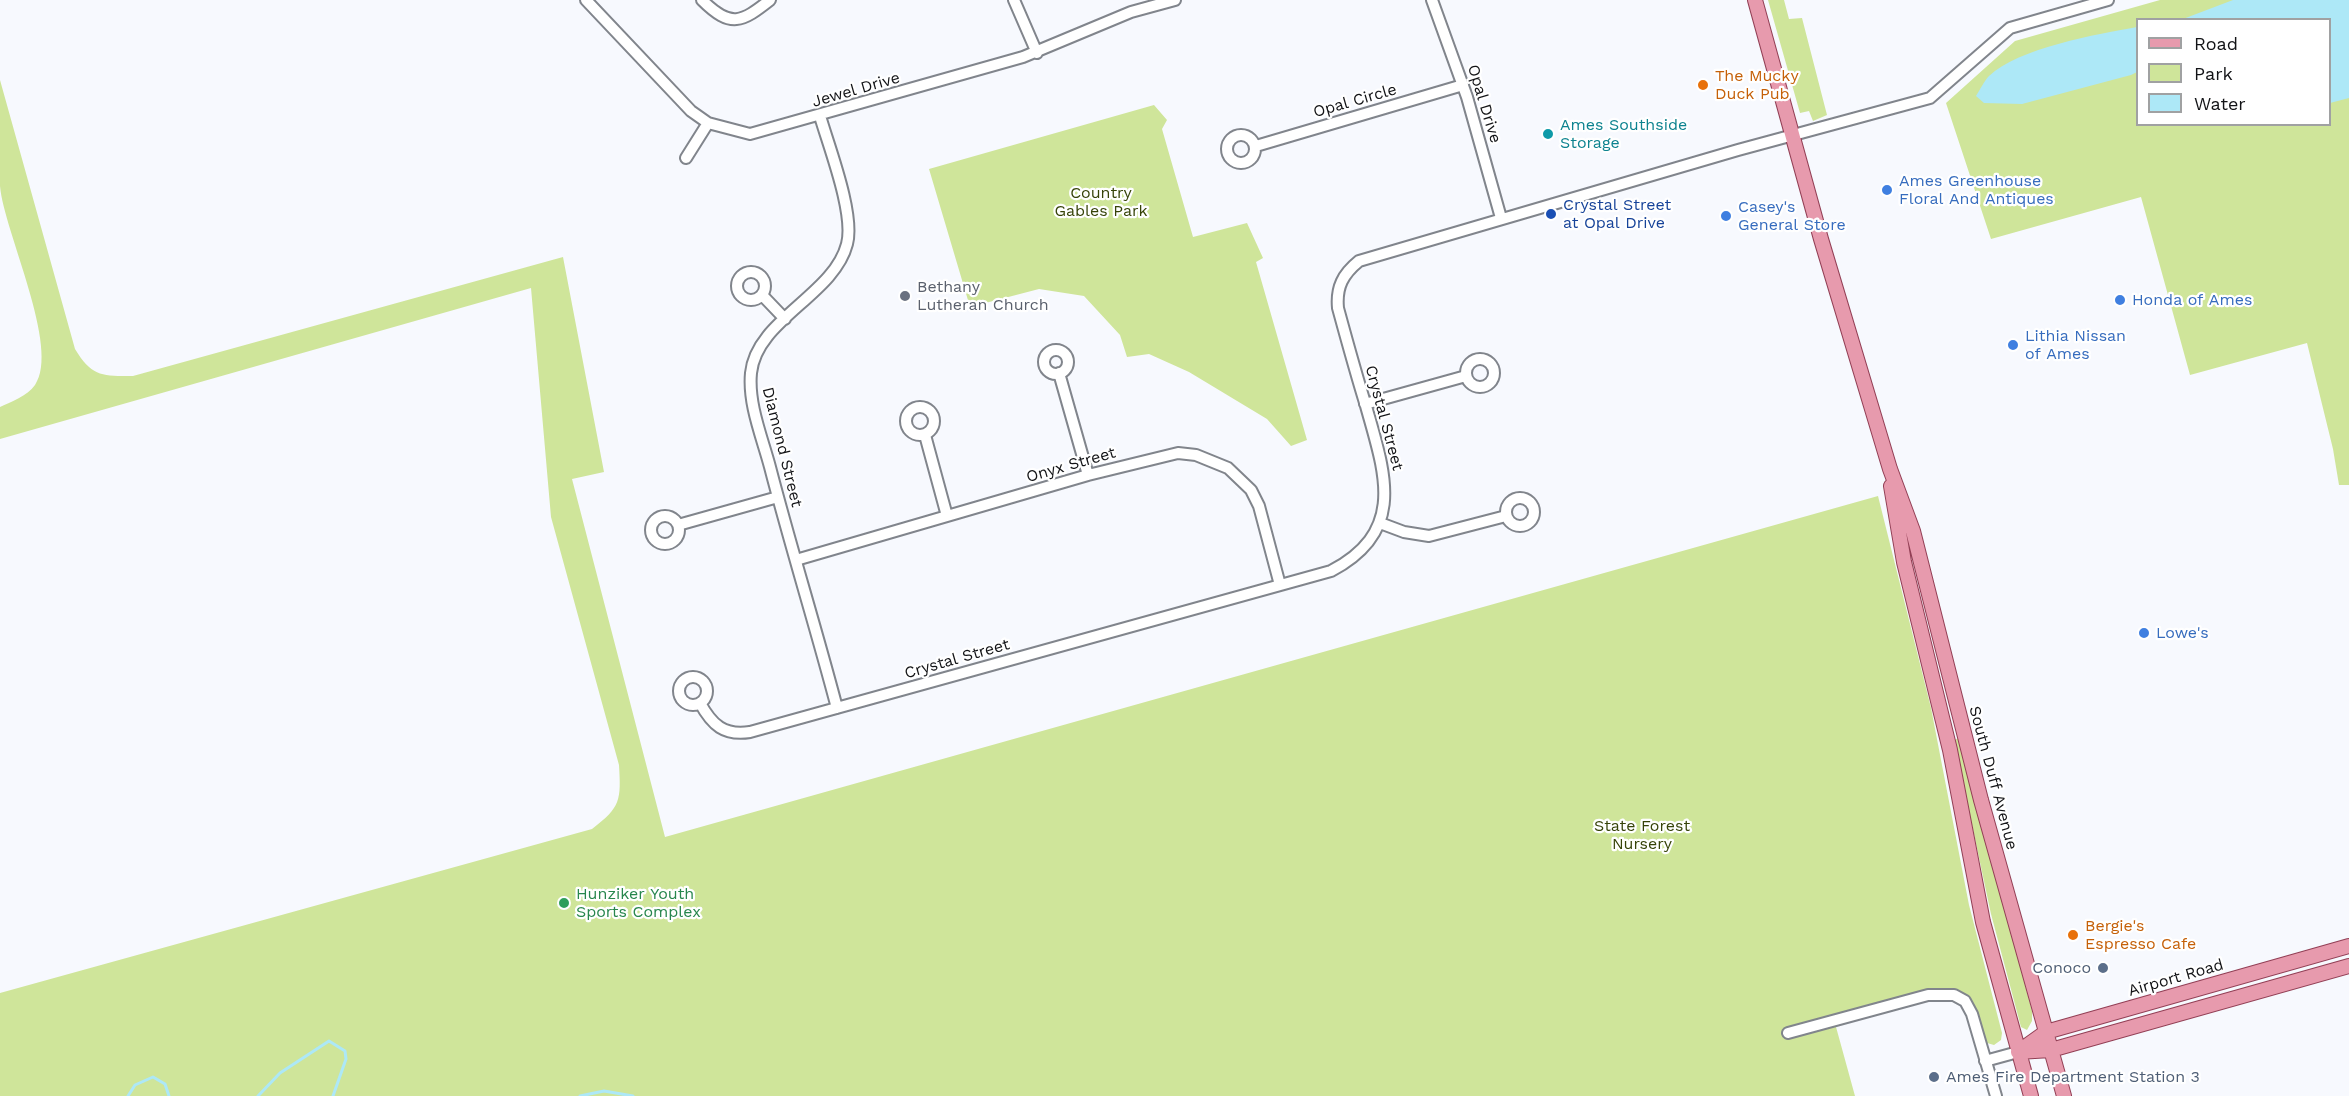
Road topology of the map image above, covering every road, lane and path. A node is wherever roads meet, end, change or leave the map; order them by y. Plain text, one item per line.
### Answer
1 (586, 0) edge
2 (702, 0) edge
3 (770, 0) edge
4 (1014, 0) edge
5 (1432, 0) edge
6 (1755, 0) edge
7 (2108, 0) edge
8 (1171, 1) edge
9 (1037, 53) junction
10 (1463, 85) junction
11 (820, 116) junction
12 (708, 123) junction
13 (1793, 135) junction
14 (1256, 146) dead end
15 (686, 158) dead end
16 (1501, 218) junction
17 (762, 295) dead end
18 (785, 320) junction
19 (1059, 373) dead end
20 (1466, 376) dead end
21 (1365, 404) junction
22 (925, 435) dead end
23 (1890, 469) junction
24 (1088, 475) junction
25 (778, 497) junction
26 (947, 516) junction
27 (1506, 516) dead end
28 (1380, 524) junction
29 (678, 525) dead end
30 (796, 560) junction
31 (1280, 585) junction
32 (700, 703) dead end
33 (837, 708) junction
34 (2349, 946) edge
35 (2349, 966) edge
36 (2046, 1032) junction
37 (1788, 1034) dead end
38 (2051, 1050) junction
39 (2018, 1052) junction
40 (1985, 1061) junction
41 (1996, 1096) edge
42 (2031, 1096) edge
43 (2064, 1096) edge

1 - 12 street, Jewel Drive
2 - 3 street
4 - 9 street
5 - 10 street, Opal Drive
6 - 13 main road, South Duff Avenue
7 - 13 street, Crystal Street
8 - 9 street, Jewel Drive
9 - 11 street, Jewel Drive
10 - 14 street, Opal Circle
10 - 16 street, Opal Drive
11 - 12 street, Jewel Drive
11 - 18 street, Diamond Street
12 - 15 street
13 - 16 street, Crystal Street
13 - 23 main road, South Duff Avenue
16 - 21 street, Crystal Street
17 - 18 street
18 - 25 street, Diamond Street
19 - 24 street
20 - 21 street
21 - 28 street, Crystal Street
22 - 26 street
23 - 36 main road, South Duff Avenue
23 - 39 main road, South Duff Avenue
24 - 26 street, Onyx Street
24 - 31 street, Onyx Street
25 - 29 street
25 - 30 street, Diamond Street
26 - 30 street, Onyx Street
27 - 28 street
28 - 31 street, Crystal Street
30 - 33 street, Diamond Street
31 - 33 street, Crystal Street
32 - 33 street, Crystal Street
34 - 36 main road, Airport Road
35 - 38 main road, Airport Road
36 - 38 main road, South Duff Avenue
36 - 39 main road, Airport Road
37 - 40 street
38 - 39 main road, Airport Road
38 - 43 main road, South Duff Avenue
39 - 40 street, Airport Road
39 - 42 main road, South Duff Avenue
40 - 41 street

